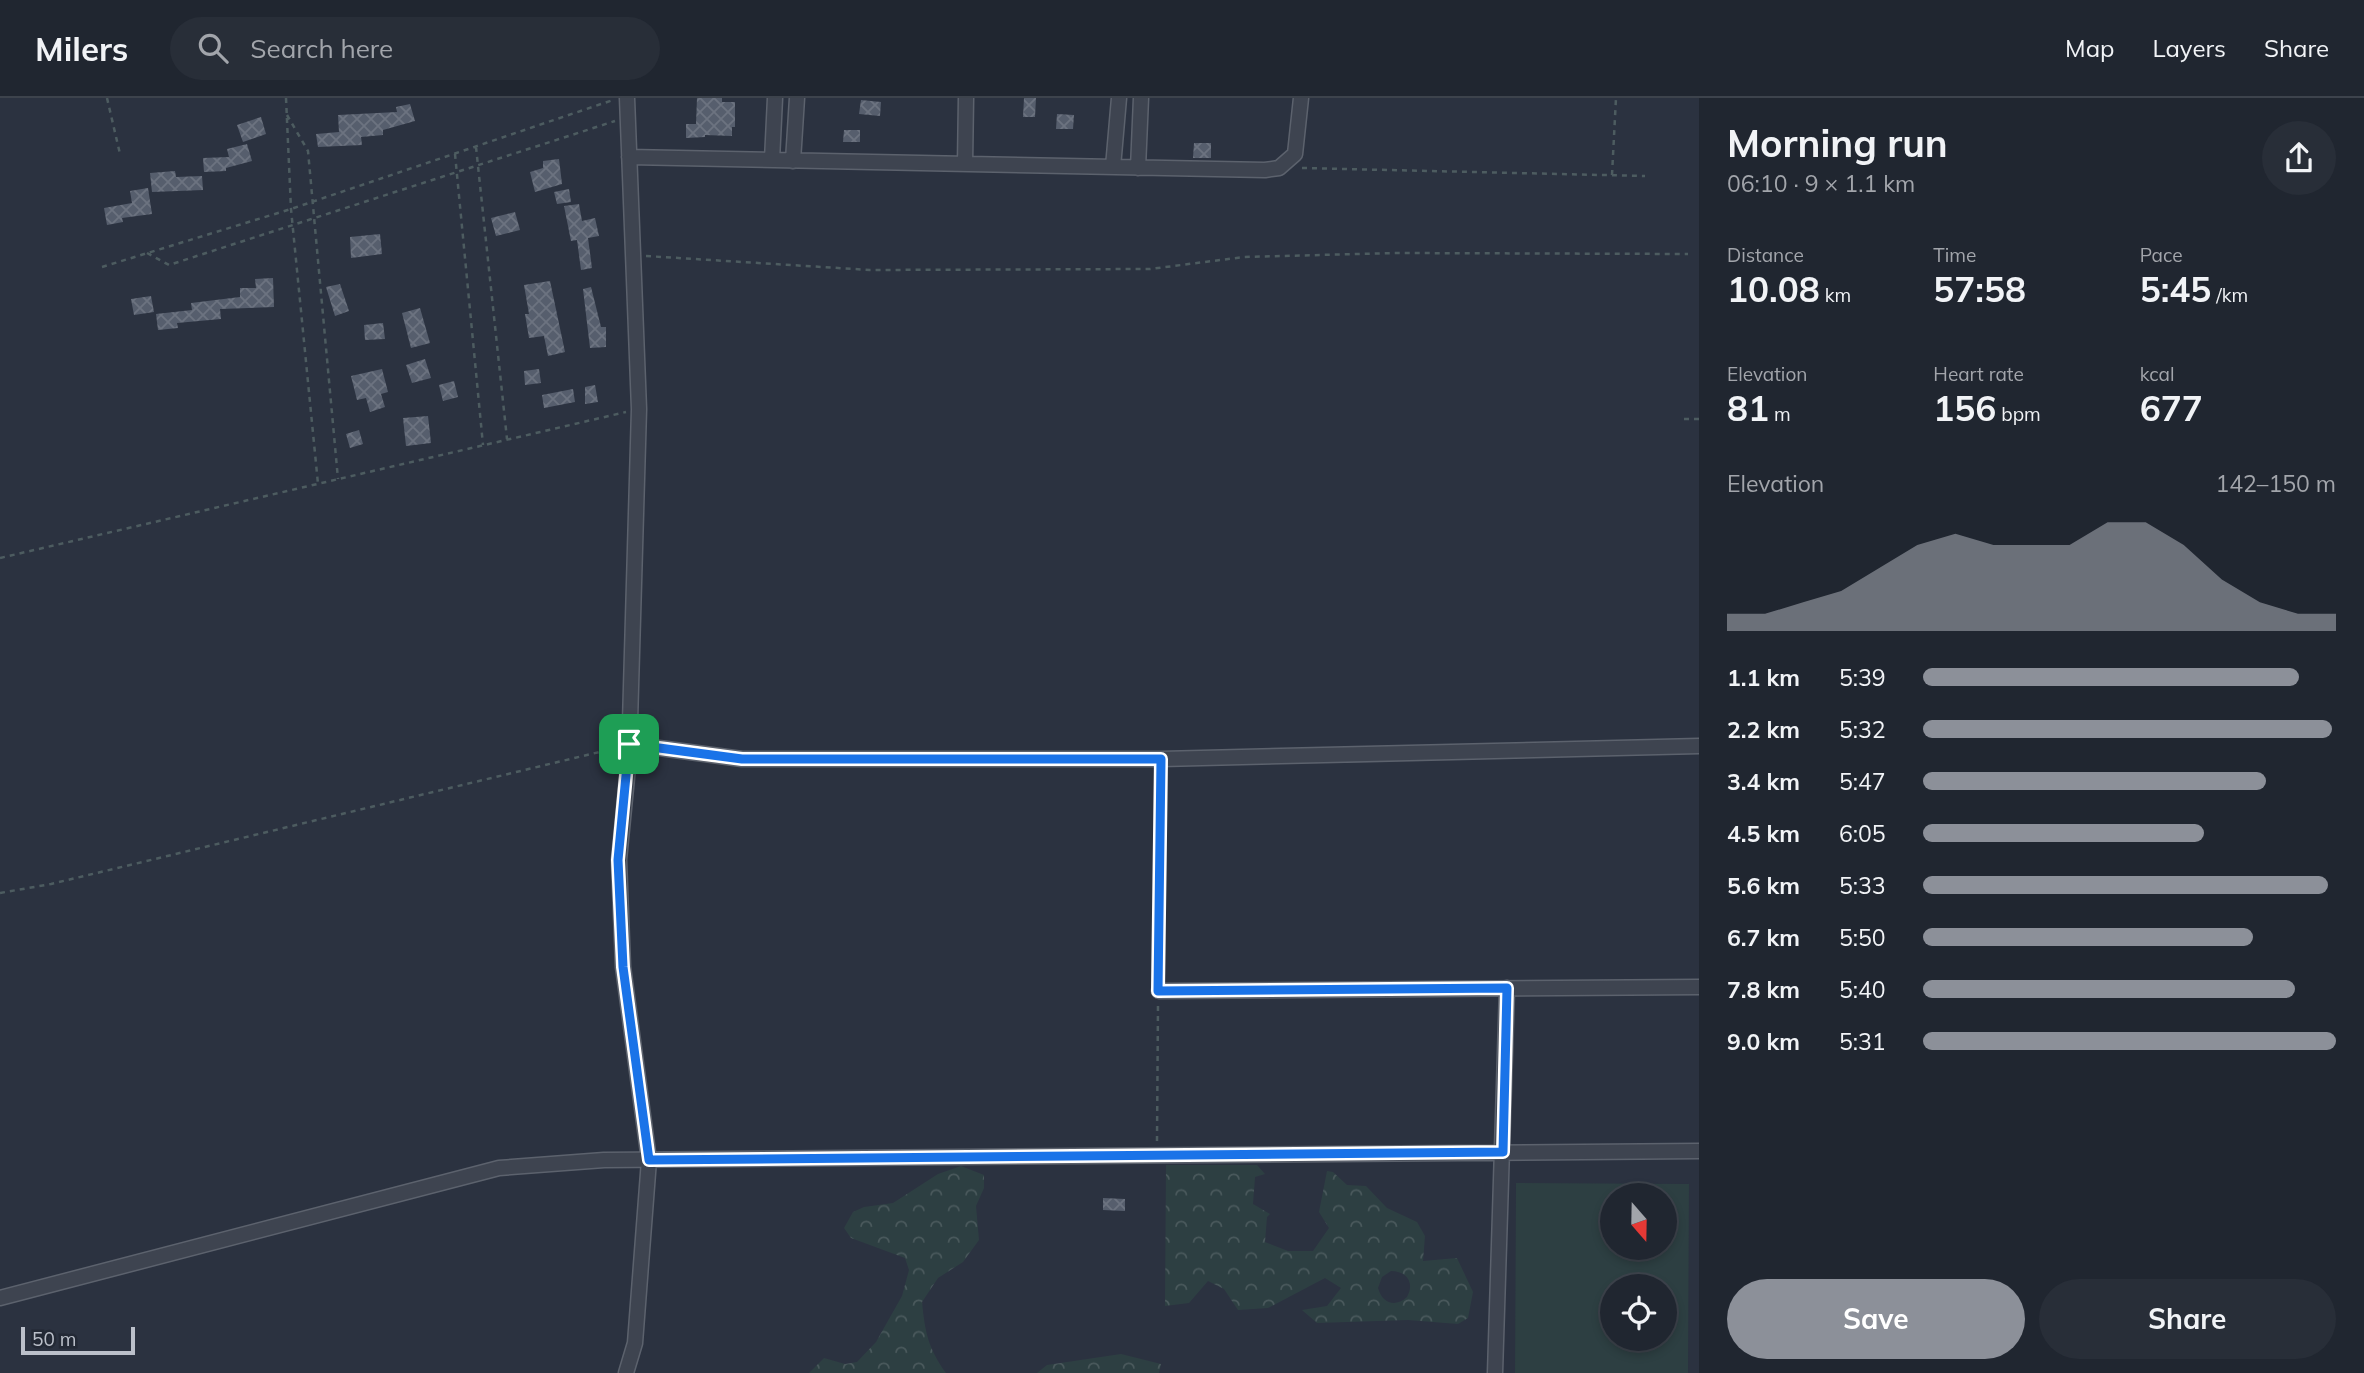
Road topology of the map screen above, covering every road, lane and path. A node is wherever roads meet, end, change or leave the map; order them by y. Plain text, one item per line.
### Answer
1 (107, 98) edge
2 (286, 98) edge
3 (620, 98) edge
4 (627, 98) edge
5 (775, 98) edge
6 (797, 98) edge
7 (966, 98) edge
8 (1119, 98) edge
9 (1141, 98) edge
10 (1301, 98) edge
11 (1616, 98) edge
12 (286, 113) junction
13 (627, 117) junction
14 (477, 146) junction
15 (120, 154) dead end
16 (455, 154) junction
17 (629, 158) junction
18 (772, 160) junction
19 (793, 161) junction
20 (965, 164) junction
21 (478, 166) junction
22 (1114, 167) junction
23 (1138, 168) junction
24 (1279, 168) junction
25 (456, 173) junction
26 (1612, 175) junction
27 (1645, 176) dead end
28 (313, 202) junction
29 (291, 209) junction
30 (314, 218) junction
31 (293, 225) junction
32 (147, 253) junction
33 (1688, 254) dead end
34 (633, 255) junction
35 (102, 267) dead end
36 (639, 409) junction
37 (1684, 419) dead end
38 (1699, 419) edge
39 (507, 439) junction
40 (483, 445) junction
41 (338, 479) junction
42 (318, 484) junction
43 (0, 558) edge
44 (629, 744) junction
45 (1699, 746) edge
46 (1161, 759) junction
47 (0, 893) edge
48 (1699, 987) edge
49 (1507, 988) junction
50 (1158, 991) junction
51 (1699, 1151) edge
52 (1503, 1152) junction
53 (1157, 1155) junction
54 (649, 1160) junction
55 (0, 1298) edge
56 (626, 1373) edge
57 (1494, 1373) edge

1 - 15 path
2 - 12 path
3 - 14 path
4 - 13 street
5 - 18 street
6 - 19 street
7 - 20 street
8 - 22 street
9 - 23 street
10 - 24 street
11 - 26 path
12 - 28 path
12 - 29 path
13 - 17 street
13 - 21 path
14 - 16 path
14 - 21 path
16 - 25 path
16 - 28 path
17 - 18 street
17 - 34 street
18 - 19 street
19 - 20 street
20 - 22 street
21 - 25 path
21 - 39 path
22 - 23 street
23 - 24 street
24 - 26 path
25 - 30 path
25 - 40 path
26 - 27 path
28 - 29 path
28 - 30 path
29 - 31 path
29 - 32 path
30 - 31 path
30 - 41 path
31 - 32 path
31 - 42 path
32 - 35 path
33 - 34 path
34 - 36 street
36 - 39 path
36 - 44 street
37 - 38 path
39 - 40 path
40 - 41 path
41 - 42 path
42 - 43 path
44 - 46 street
44 - 47 path
44 - 54 street
45 - 46 street
46 - 50 path
48 - 49 street
49 - 50 street
49 - 52 street
50 - 53 path
51 - 52 street
52 - 53 street
52 - 57 street
53 - 54 street
54 - 55 street
54 - 56 street

